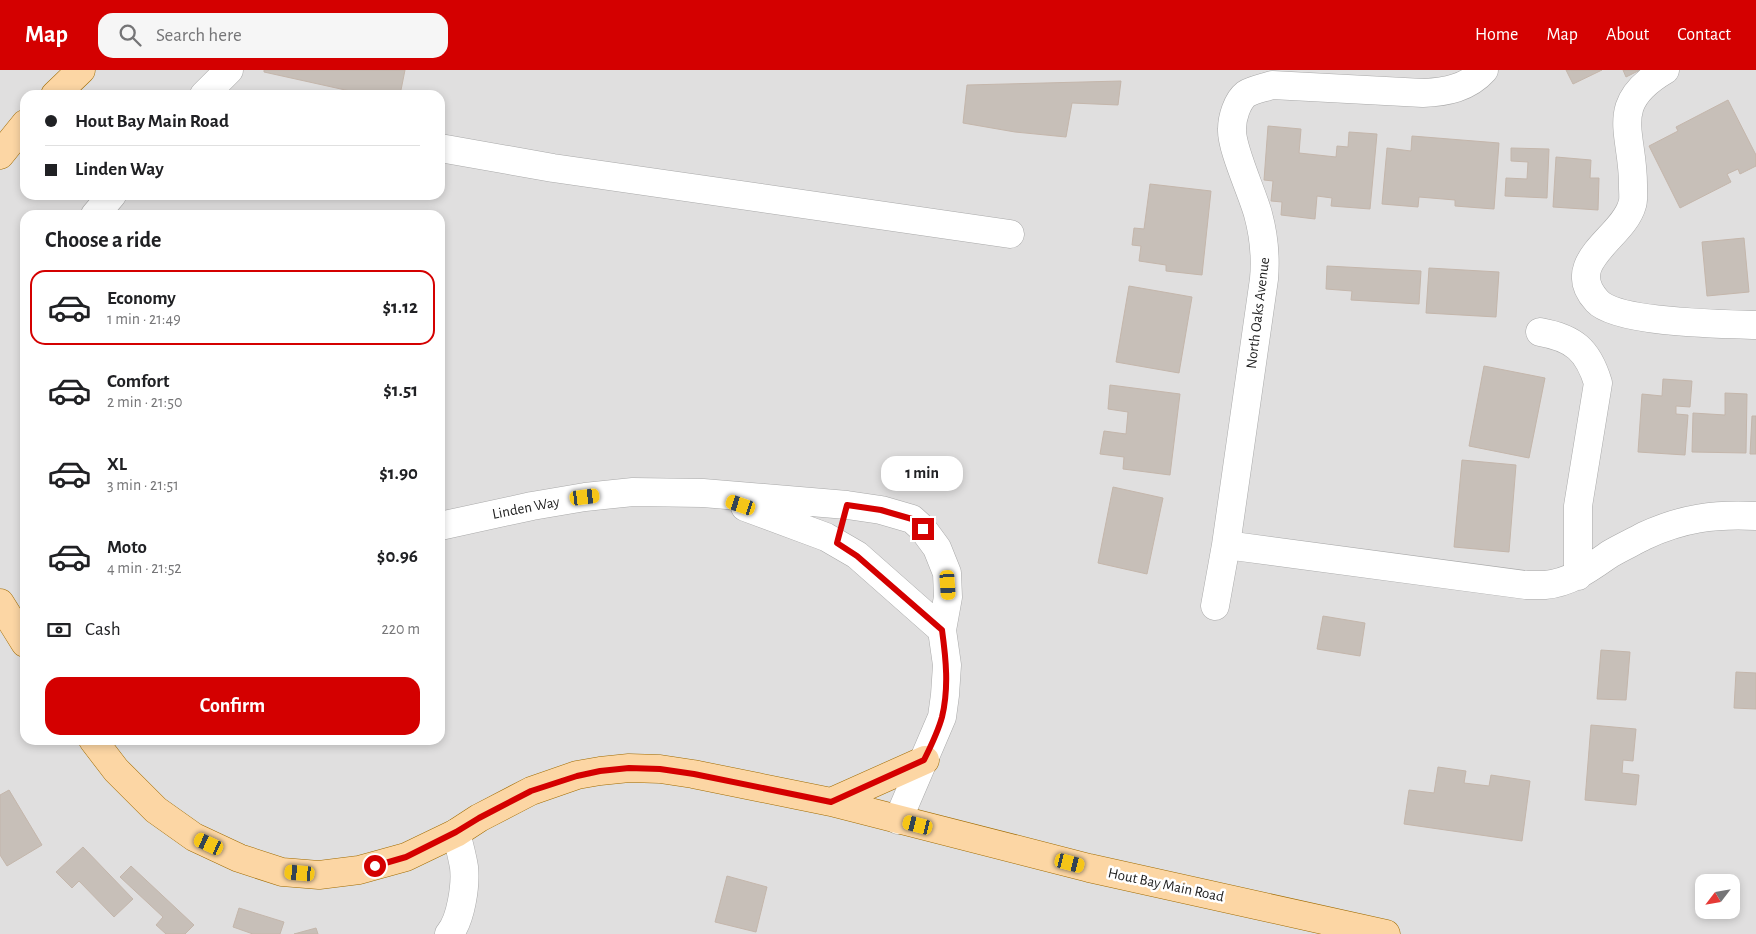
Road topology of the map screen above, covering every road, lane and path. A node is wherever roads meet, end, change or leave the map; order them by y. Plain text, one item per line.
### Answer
1 (81, 70) edge
2 (229, 70) edge
3 (1484, 70) edge
4 (1665, 70) edge
5 (60, 90) edge
6 (209, 90) edge
7 (20, 130) edge
8 (445, 149) edge
9 (0, 155) edge
10 (108, 200) edge
11 (99, 210) edge
12 (1010, 234) dead end
13 (1756, 325) edge
14 (1540, 332) dead end
15 (703, 493) junction
16 (847, 505) junction
17 (1756, 516) edge
18 (445, 525) edge
19 (837, 543) junction
20 (1226, 545) junction
21 (1578, 576) junction
22 (0, 603) edge
23 (1215, 606) dead end
24 (942, 630) junction
25 (20, 635) edge
26 (97, 745) edge
27 (924, 760) junction
28 (831, 802) junction
29 (898, 820) junction
30 (456, 832) junction
31 (448, 934) edge
32 (1386, 934) edge

1 - 5 main road
2 - 6 street
3 - 20 street, North Oaks Avenue
4 - 13 street
7 - 9 main road
8 - 12 street
10 - 11 street
14 - 21 street
15 - 16 street, Linden Way
15 - 18 street, Linden Way
15 - 19 street, Linden Way
16 - 19 street
16 - 24 street, Linden Way
17 - 21 street
19 - 24 street, Linden Way
20 - 21 street
20 - 23 street, North Oaks Avenue
22 - 25 main road
24 - 27 street, Linden Way
26 - 30 main road, Hout Bay Main Road
27 - 28 main road
27 - 29 street, Linden Way
28 - 29 main road, Hout Bay Main Road
28 - 30 main road, Hout Bay Main Road
29 - 32 main road, Hout Bay Main Road
30 - 31 street

